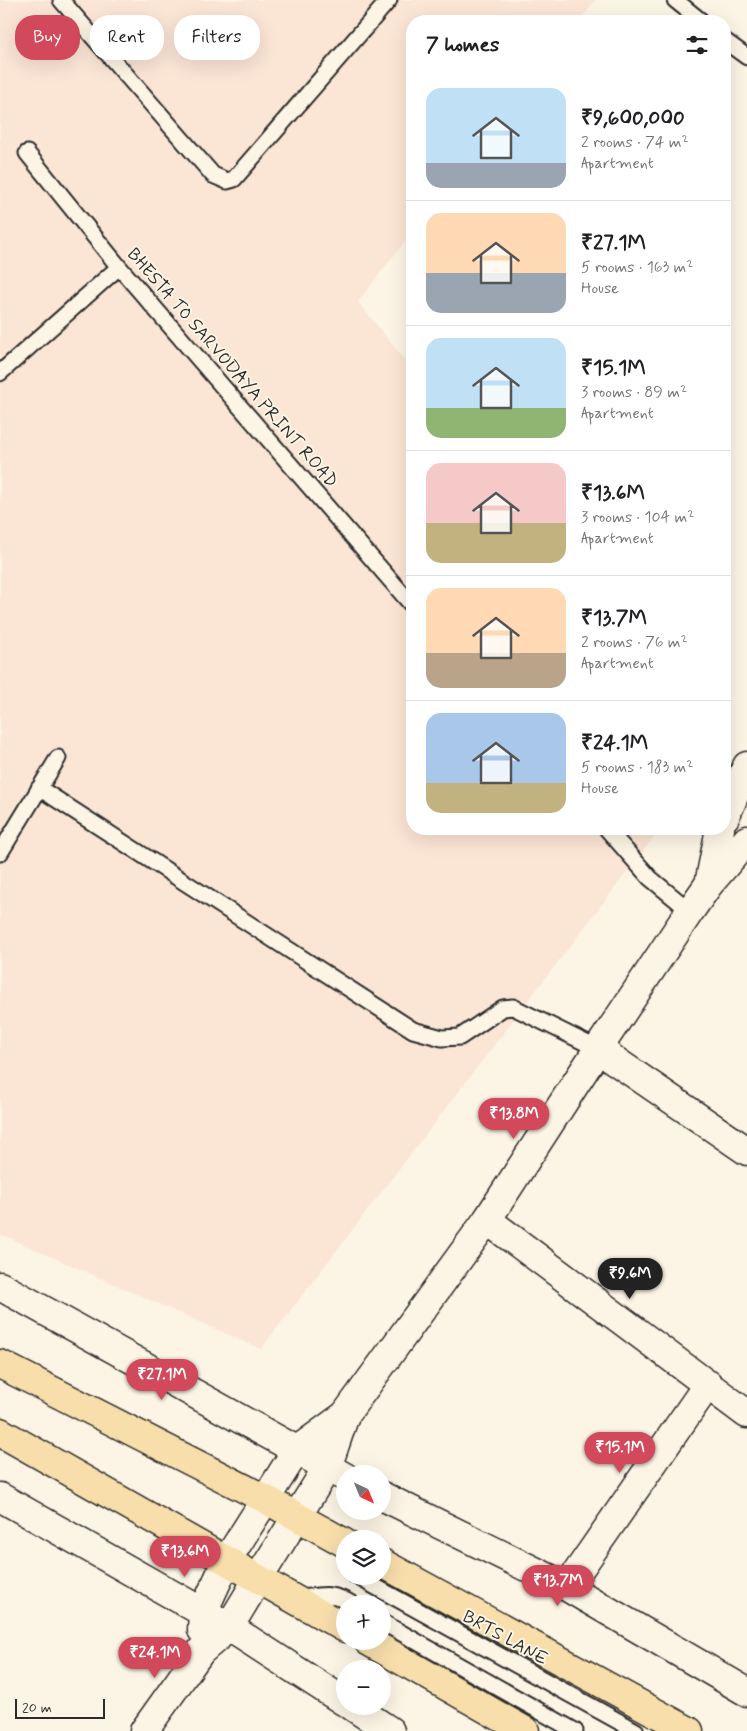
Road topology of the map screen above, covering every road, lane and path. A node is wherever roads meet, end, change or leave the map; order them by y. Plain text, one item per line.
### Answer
1 (61, 0) edge
2 (389, 0) edge
3 (675, 0) edge
4 (694, 15) edge
5 (731, 45) edge
6 (747, 57) edge
7 (27, 152) dead end
8 (119, 267) junction
9 (0, 373) edge
10 (406, 598) edge
11 (58, 758) dead end
12 (747, 766) edge
13 (39, 788) junction
14 (731, 803) edge
15 (731, 834) edge
16 (612, 835) edge
17 (719, 835) edge
18 (746, 845) edge
19 (0, 853) edge
20 (709, 884) junction
21 (690, 911) junction
22 (598, 1049) junction
23 (747, 1151) edge
24 (487, 1220) junction
25 (0, 1286) edge
26 (0, 1364) edge
27 (708, 1384) junction
28 (345, 1414) junction
29 (747, 1414) edge
30 (0, 1432) edge
31 (296, 1451) junction
32 (337, 1465) edge
33 (336, 1473) edge
34 (0, 1497) edge
35 (265, 1500) junction
36 (391, 1500) edge
37 (296, 1516) junction
38 (336, 1542) edge
39 (227, 1560) junction
40 (391, 1568) edge
41 (258, 1579) junction
42 (372, 1585) edge
43 (566, 1587) junction
44 (336, 1596) edge
45 (293, 1599) junction
46 (203, 1612) junction
47 (336, 1623) edge
48 (229, 1627) junction
49 (391, 1627) edge
50 (384, 1650) edge
51 (201, 1651) junction
52 (747, 1692) edge
53 (336, 1696) edge
54 (366, 1715) edge
55 (144, 1731) edge
56 (390, 1731) edge
57 (525, 1731) edge
58 (575, 1731) edge
59 (636, 1731) edge
60 (689, 1731) edge

1 - 2 lane
3 - 4 lane
5 - 6 lane
7 - 8 lane, BHESTA TO SARVODAYA PRINT ROAD
8 - 9 lane
8 - 10 lane, BHESTA TO SARVODAYA PRINT ROAD
11 - 13 lane
12 - 14 street
13 - 19 lane
13 - 22 lane
15 - 18 street
16 - 21 lane
17 - 20 street
18 - 20 street
20 - 21 street
21 - 22 street
22 - 23 street
22 - 24 street
24 - 27 street
24 - 28 street
25 - 31 street
26 - 35 highway
27 - 29 street
27 - 43 street
28 - 31 street
28 - 32 street
30 - 39 highway
31 - 33 street
31 - 35 street
33 - 37 street
34 - 46 street
35 - 37 highway
35 - 39 street
36 - 43 street
37 - 38 highway
37 - 41 street
39 - 41 highway
39 - 46 street
40 - 60 highway
41 - 45 highway
41 - 48 street
42 - 59 lane, BRTS LANE
43 - 52 street
44 - 45 lane
45 - 47 highway
46 - 48 street
46 - 51 street
48 - 51 street
48 - 53 street
49 - 58 lane
50 - 57 highway
51 - 55 street
54 - 56 street

